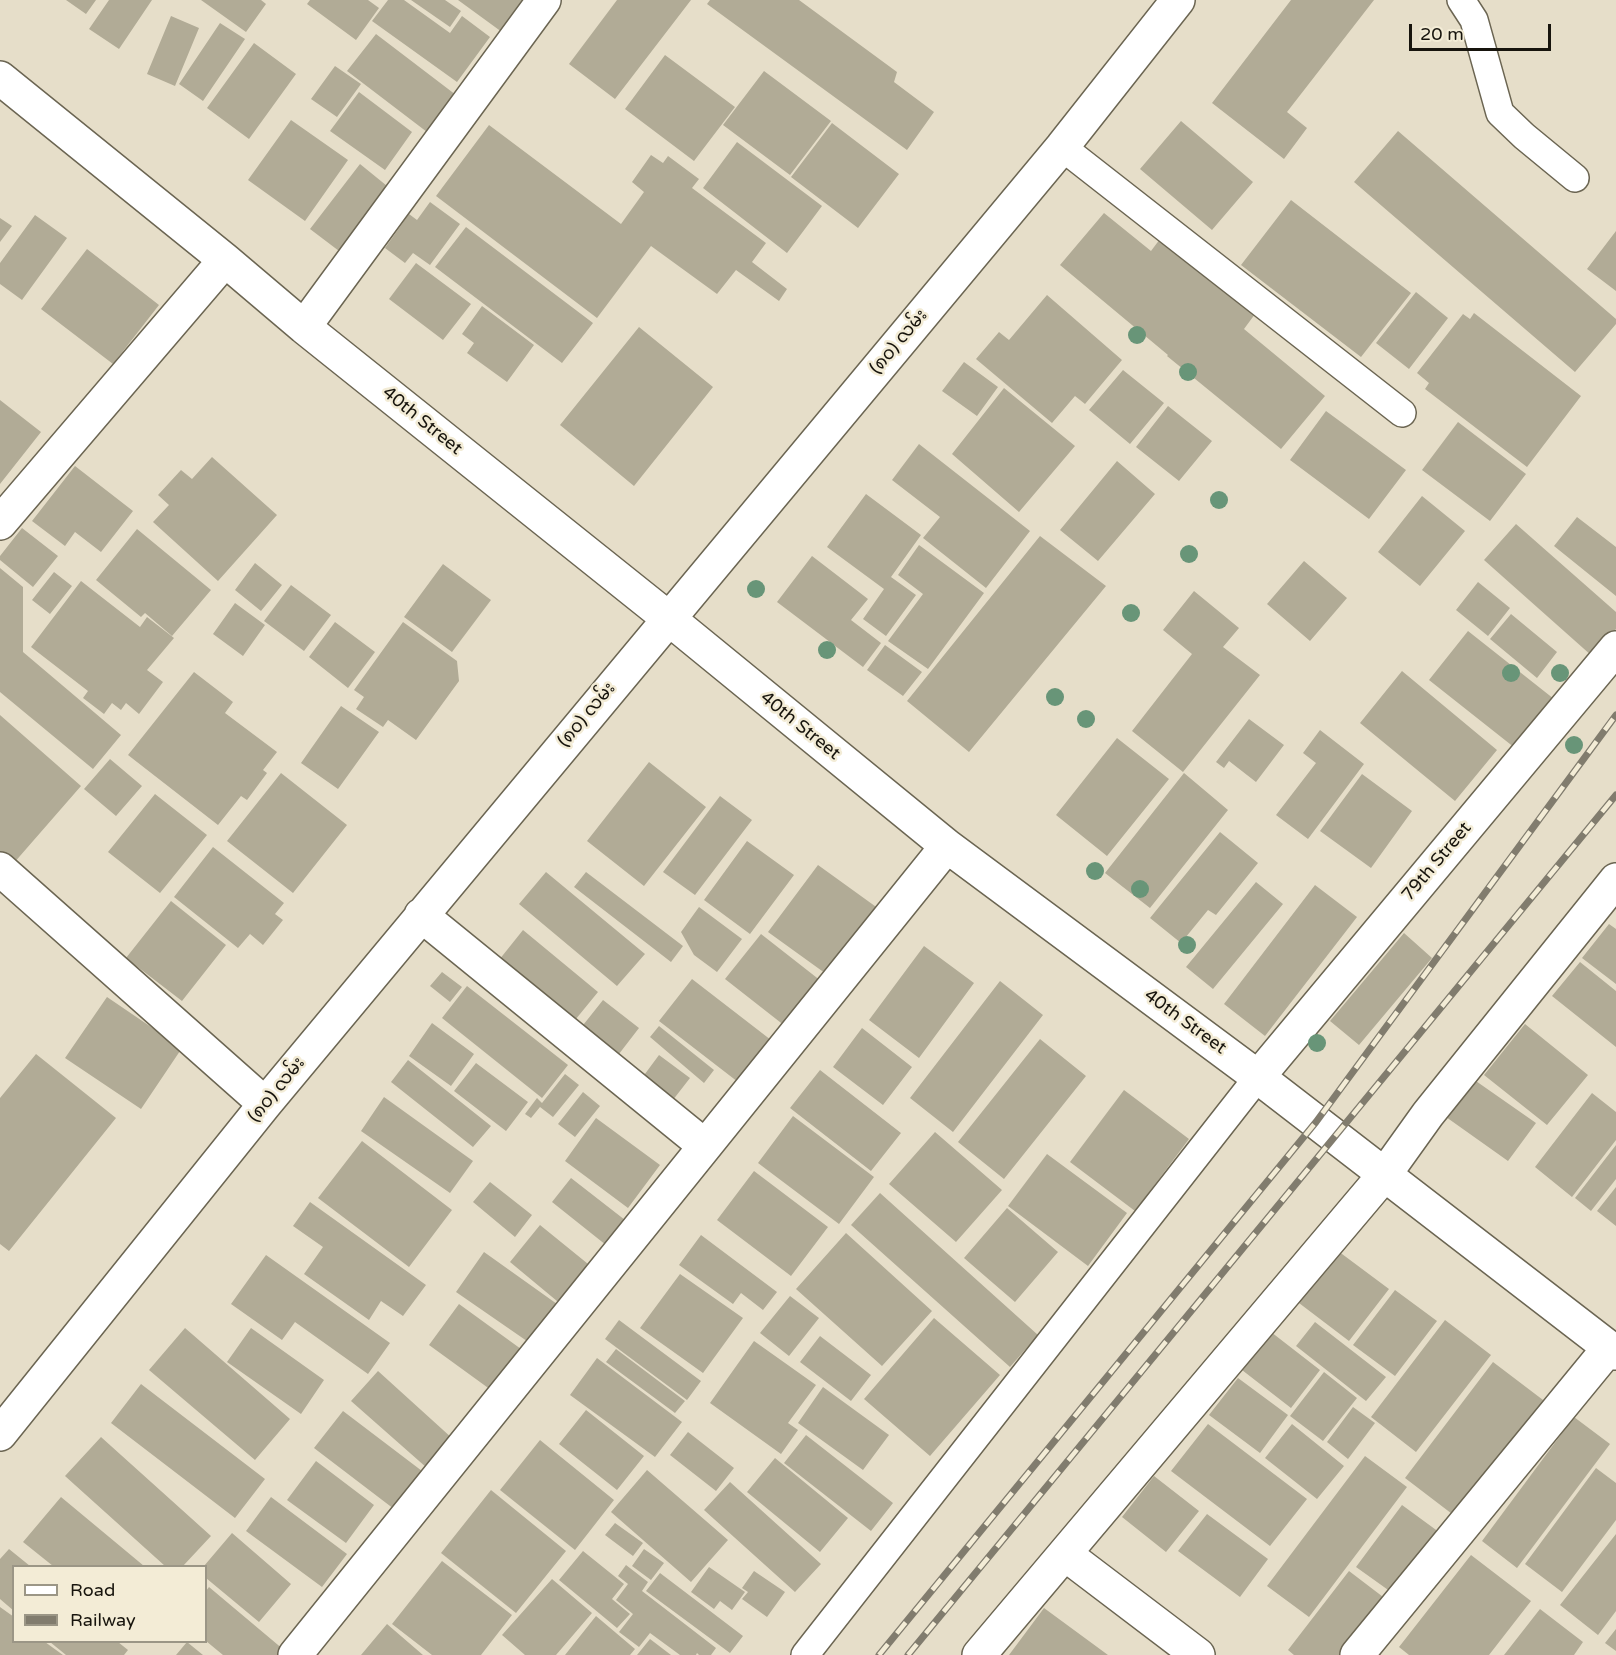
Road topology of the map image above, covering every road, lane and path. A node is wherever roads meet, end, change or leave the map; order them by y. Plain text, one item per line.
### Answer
1 (544, 0) edge
2 (1178, 0) edge
3 (1461, 0) edge
4 (0, 78) edge
5 (1062, 147) junction
6 (1575, 178) dead end
7 (225, 260) junction
8 (304, 327) junction
9 (1402, 413) dead end
10 (0, 523) edge
11 (668, 618) junction
12 (1616, 648) edge
13 (947, 846) junction
14 (0, 869) edge
15 (1616, 880) edge
16 (422, 915) junction
17 (1258, 1077) junction
18 (265, 1104) junction
19 (705, 1146) junction
20 (1385, 1174) junction
21 (1612, 1350) edge
22 (0, 1434) edge
23 (1065, 1554) junction
24 (295, 1655) edge
25 (805, 1655) edge
26 (979, 1655) edge
27 (1198, 1655) edge
28 (1357, 1655) edge

1 - 8 street
2 - 5 street, (၈၀) လမ်း
3 - 6 lane
4 - 7 street, 40th Street
5 - 9 lane
5 - 11 street, (၈၀) လမ်း
7 - 8 street, 40th Street
7 - 10 street
8 - 11 street, 40th Street
11 - 13 street, 40th Street
11 - 16 street, (၈၀) လမ်း
12 - 17 street, 79th Street
13 - 17 street, 40th Street
13 - 19 street
14 - 18 street
15 - 20 street
16 - 18 street, (၈၀) လမ်း
16 - 19 street
17 - 20 street, 40th Street
17 - 25 lane
18 - 22 street, (၈၀) လမ်း
19 - 24 street
20 - 21 street, 40th Street
20 - 23 street
21 - 28 street
23 - 26 street
23 - 27 street

